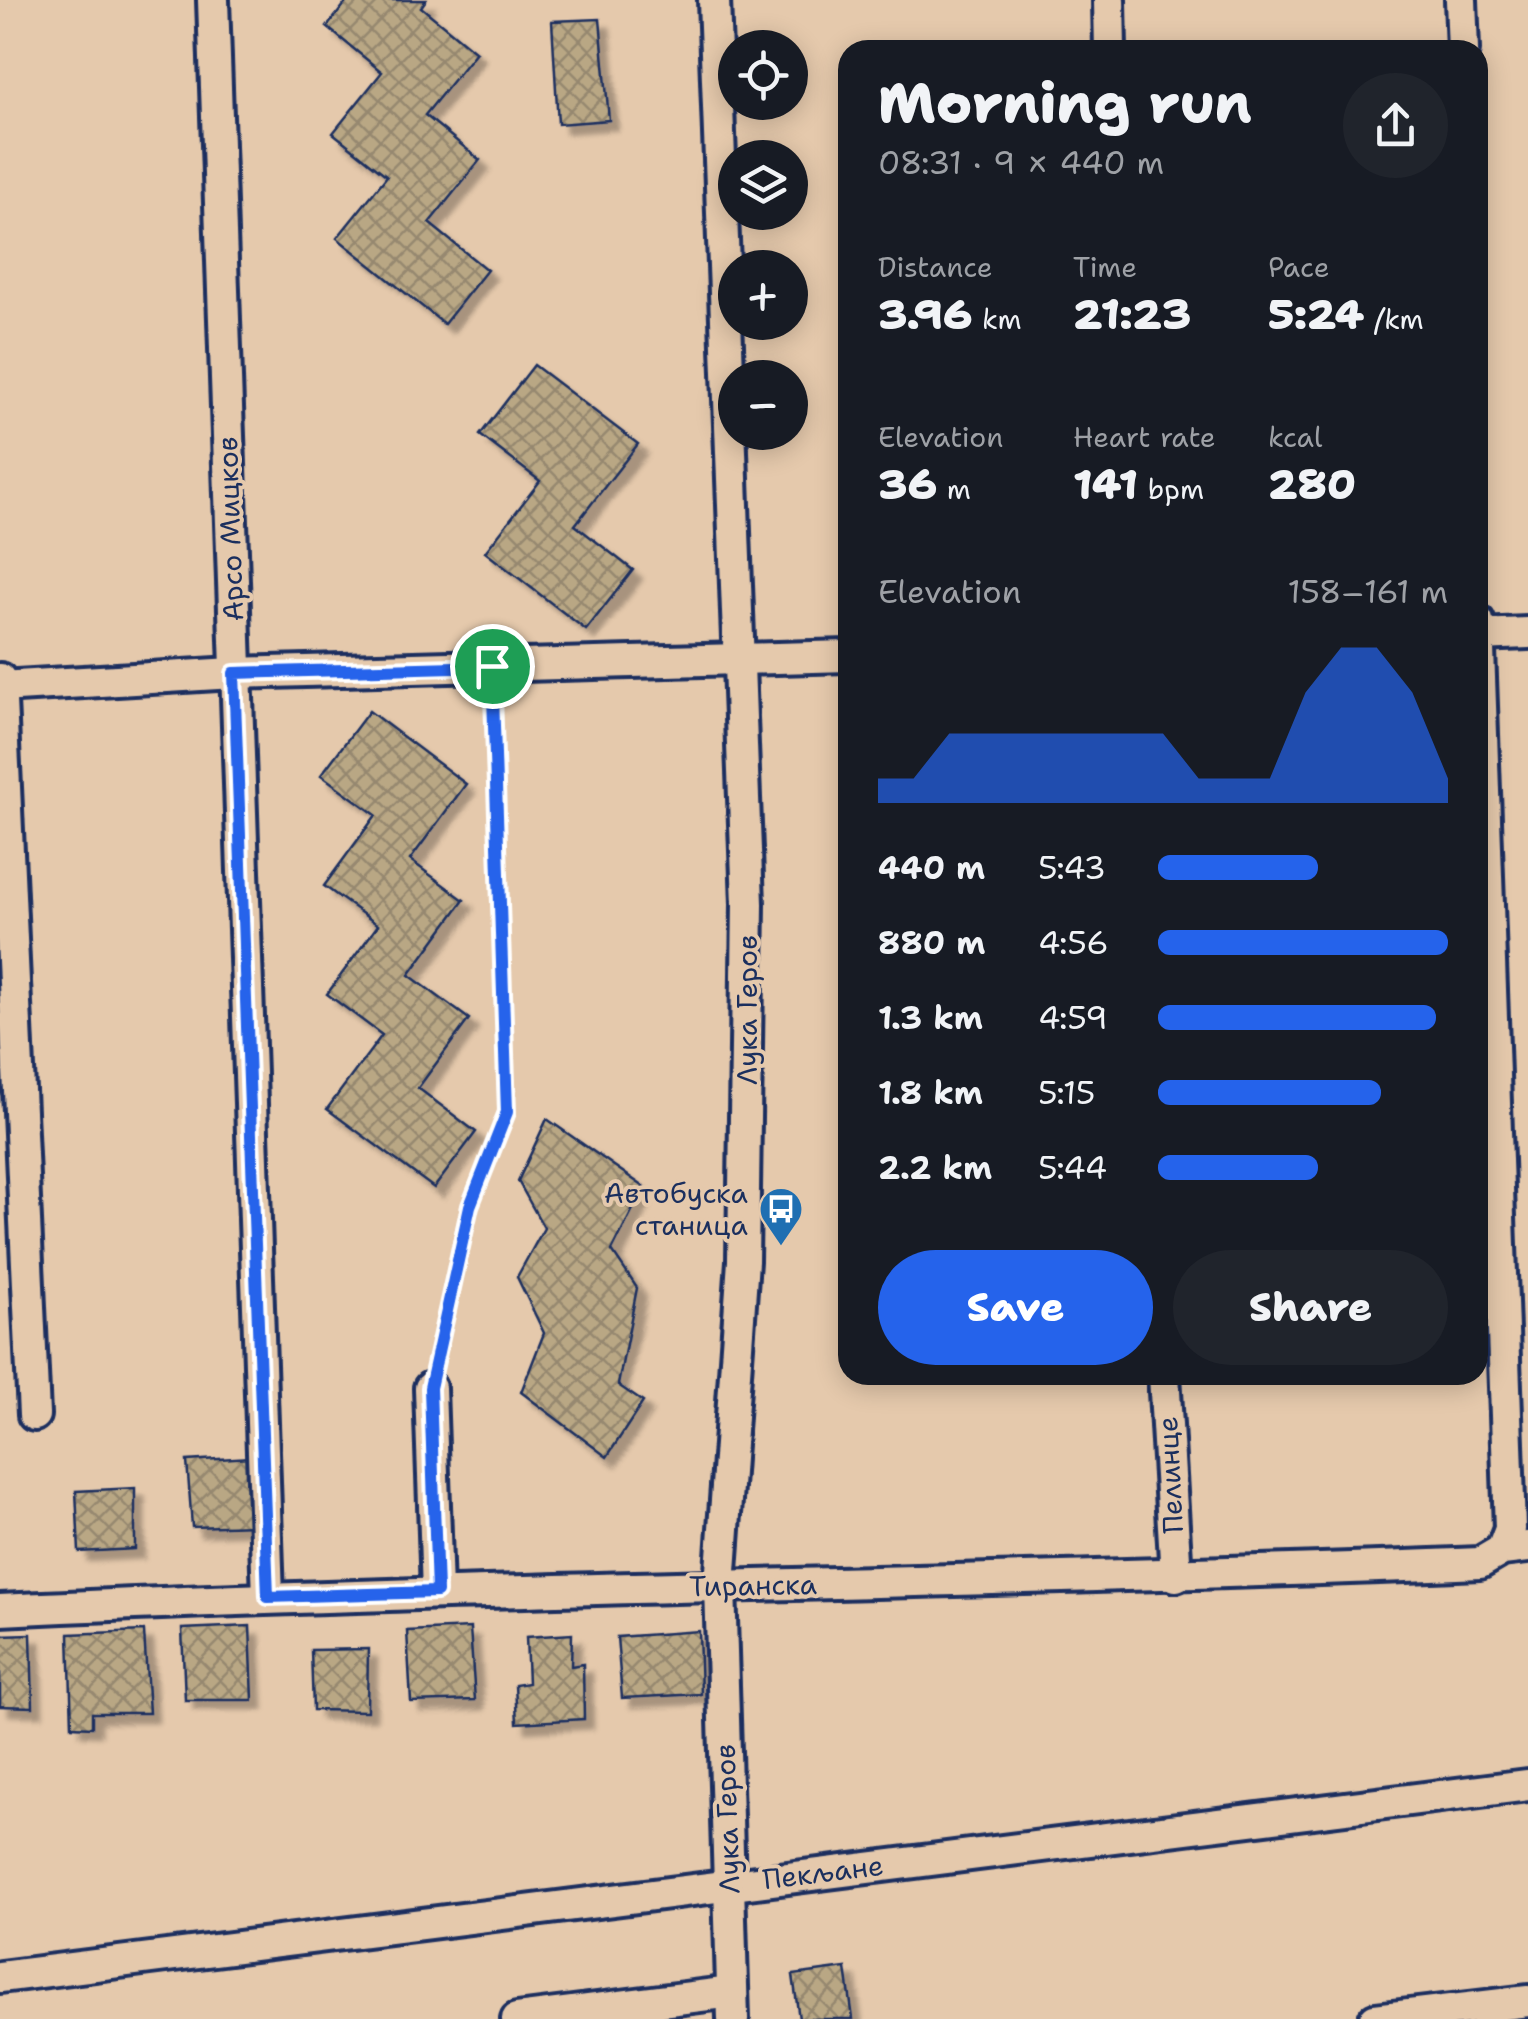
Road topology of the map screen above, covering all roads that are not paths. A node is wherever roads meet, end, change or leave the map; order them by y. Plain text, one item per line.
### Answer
1 (213, 0) edge
2 (714, 0) edge
3 (1108, 0) edge
4 (1462, 0) edge
5 (1110, 40) edge
6 (1463, 40) edge
7 (1528, 633) edge
8 (1488, 635) edge
9 (838, 656) edge
10 (737, 661) junction
11 (234, 673) junction
12 (0, 678) edge
13 (0, 687) edge
14 (1488, 914) edge
15 (1165, 1385) edge
16 (430, 1388) road end
17 (34, 1416) dead end
18 (1515, 1548) edge
19 (1176, 1576) junction
20 (720, 1585) junction
21 (437, 1592) junction
22 (268, 1597) junction
23 (0, 1610) edge
24 (1528, 1785) edge
25 (730, 1884) junction
26 (0, 1977) edge
27 (1528, 2001) edge
28 (733, 2006) edge
29 (517, 2019) edge
30 (1375, 2019) edge

1 - 11 street, Арсо Мицков
2 - 10 street, Лука Геров
3 - 5 street
4 - 6 street
7 - 8 street
9 - 10 street
10 - 11 street
10 - 20 street, Лука Геров
11 - 13 street
11 - 22 street, Арсо Мицков
12 - 13 street
13 - 17 street
14 - 18 street
15 - 19 street, Пелинце
16 - 21 street
18 - 19 street, Тиранска
19 - 20 street, Тиранска
20 - 21 street, Тиранска
20 - 25 street, Лука Геров
21 - 22 street, Тиранска
22 - 23 street, Тиранска
24 - 25 street, Пекљане
25 - 26 street, Пекљане
25 - 28 street, Лука Геров
27 - 30 street
28 - 29 street

